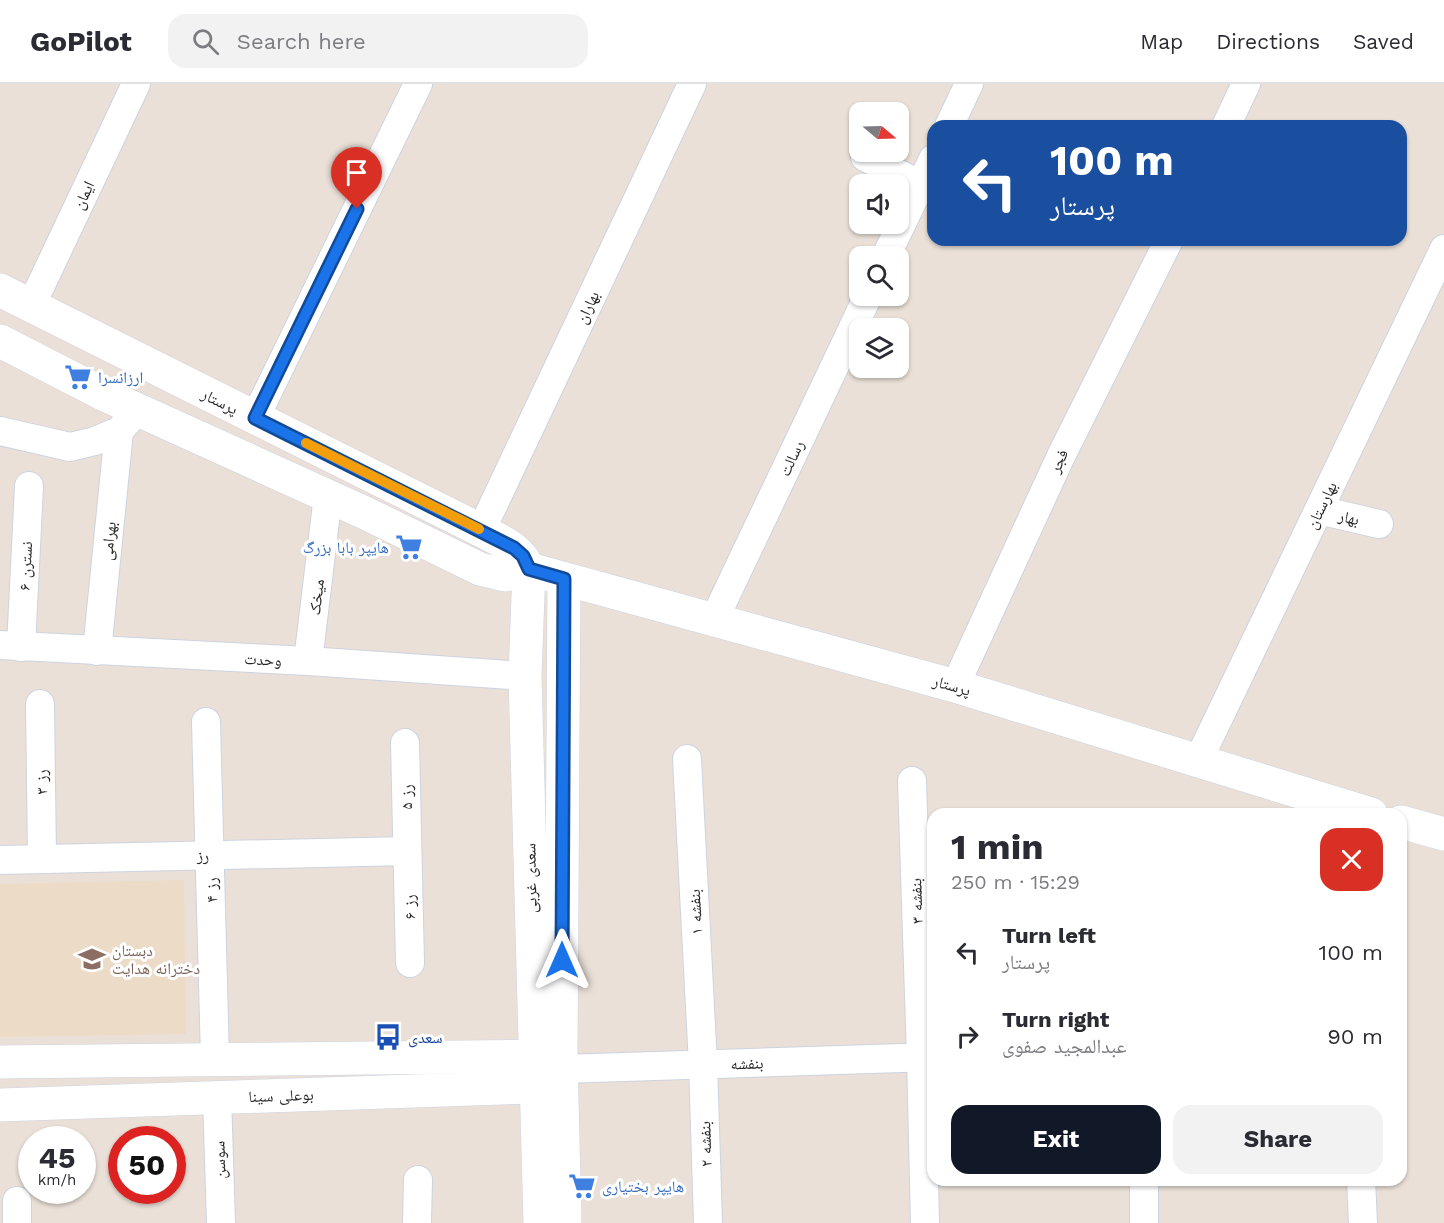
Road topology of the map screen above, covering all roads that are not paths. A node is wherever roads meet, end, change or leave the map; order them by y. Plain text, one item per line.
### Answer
1 (136, 84) edge
2 (418, 84) edge
3 (692, 84) edge
4 (969, 84) edge
5 (1246, 84) edge
6 (952, 120) edge
7 (1229, 120) edge
8 (875, 162) edge
9 (927, 172) edge
10 (921, 185) junction
11 (891, 246) edge
12 (1166, 246) edge
13 (1444, 249) edge
14 (0, 290) edge
15 (31, 306) junction
16 (863, 306) edge
17 (0, 341) edge
18 (255, 418) junction
19 (128, 421) junction
20 (0, 431) edge
21 (29, 486) dead end
22 (328, 496) junction
23 (1319, 510) junction
24 (1379, 524) dead end
25 (481, 531) junction
26 (529, 569) junction
27 (564, 579) junction
28 (714, 620) junction
29 (10, 646) edge
30 (97, 651) junction
31 (309, 661) junction
32 (525, 676) junction
33 (954, 686) junction
34 (40, 704) dead end
35 (206, 723) dead end
36 (405, 743) dead end
37 (687, 759) dead end
38 (1198, 761) junction
39 (912, 781) dead end
40 (1351, 808) edge
41 (1407, 824) edge
42 (1444, 834) edge
43 (407, 851) junction
44 (210, 855) junction
45 (42, 859) junction
46 (0, 860) edge
47 (410, 963) dead end
48 (927, 1057) edge
49 (215, 1059) junction
50 (0, 1062) edge
51 (703, 1064) junction
52 (551, 1071) junction
53 (217, 1097) junction
54 (0, 1105) edge
55 (418, 1180) dead end
56 (1144, 1186) edge
57 (1361, 1186) edge
58 (221, 1223) edge
59 (417, 1223) edge
60 (540, 1223) edge
61 (565, 1223) edge
62 (708, 1223) edge
63 (925, 1223) edge
64 (1144, 1223) edge
65 (1363, 1223) edge

1 - 15 street, ایمان
2 - 18 street
3 - 25 street, بهاران
4 - 6 street
5 - 7 street
8 - 10 street
9 - 10 street
10 - 11 street
12 - 33 street, فجر
13 - 23 street, بهارستان
14 - 15 main road, پرستار
15 - 18 main road, پرستار
16 - 28 street, رسالت
17 - 19 main road, پرستار
18 - 25 main road, پرستار
19 - 20 street
19 - 22 main road, پرستار
19 - 30 street, بهرامی
21 - 29 street, نسترن ۶
22 - 26 main road, پرستار
22 - 31 street, میخک
23 - 24 street, بهار
23 - 38 street, بهارستان
25 - 26 main road, پرستار
26 - 27 main road, پرستار
26 - 32 main road, سعدی غربی
27 - 28 main road, پرستار
27 - 52 main road, سعدی غربی
28 - 33 main road, پرستار
29 - 30 street, وحدت
30 - 31 street, وحدت
31 - 32 street, وحدت
32 - 52 main road, سعدی غربی
33 - 38 main road, پرستار
34 - 45 street, رز ۳
35 - 44 street, رز ۴
36 - 43 street, رز ۵
37 - 51 street, بنفشه ۱
38 - 40 main road, پرستار
39 - 48 street, بنفشه ۳
41 - 42 main road
43 - 44 street, رز
43 - 47 street, رز ۶
44 - 45 street, رز
44 - 49 street, رز ۴
45 - 46 street, رز
48 - 51 street, بنفشه
48 - 63 street, بنفشه ۳
49 - 50 main road
49 - 52 main road
49 - 53 main road
51 - 52 street, بنفشه
51 - 62 street, بنفشه ۲
52 - 53 main road, بوعلی سینا
52 - 60 main road, سعدی غربی
52 - 61 main road, سعدی غربی
53 - 54 main road, بوعلی سینا
53 - 58 street, سوسن
55 - 59 street
56 - 64 street
57 - 65 street

